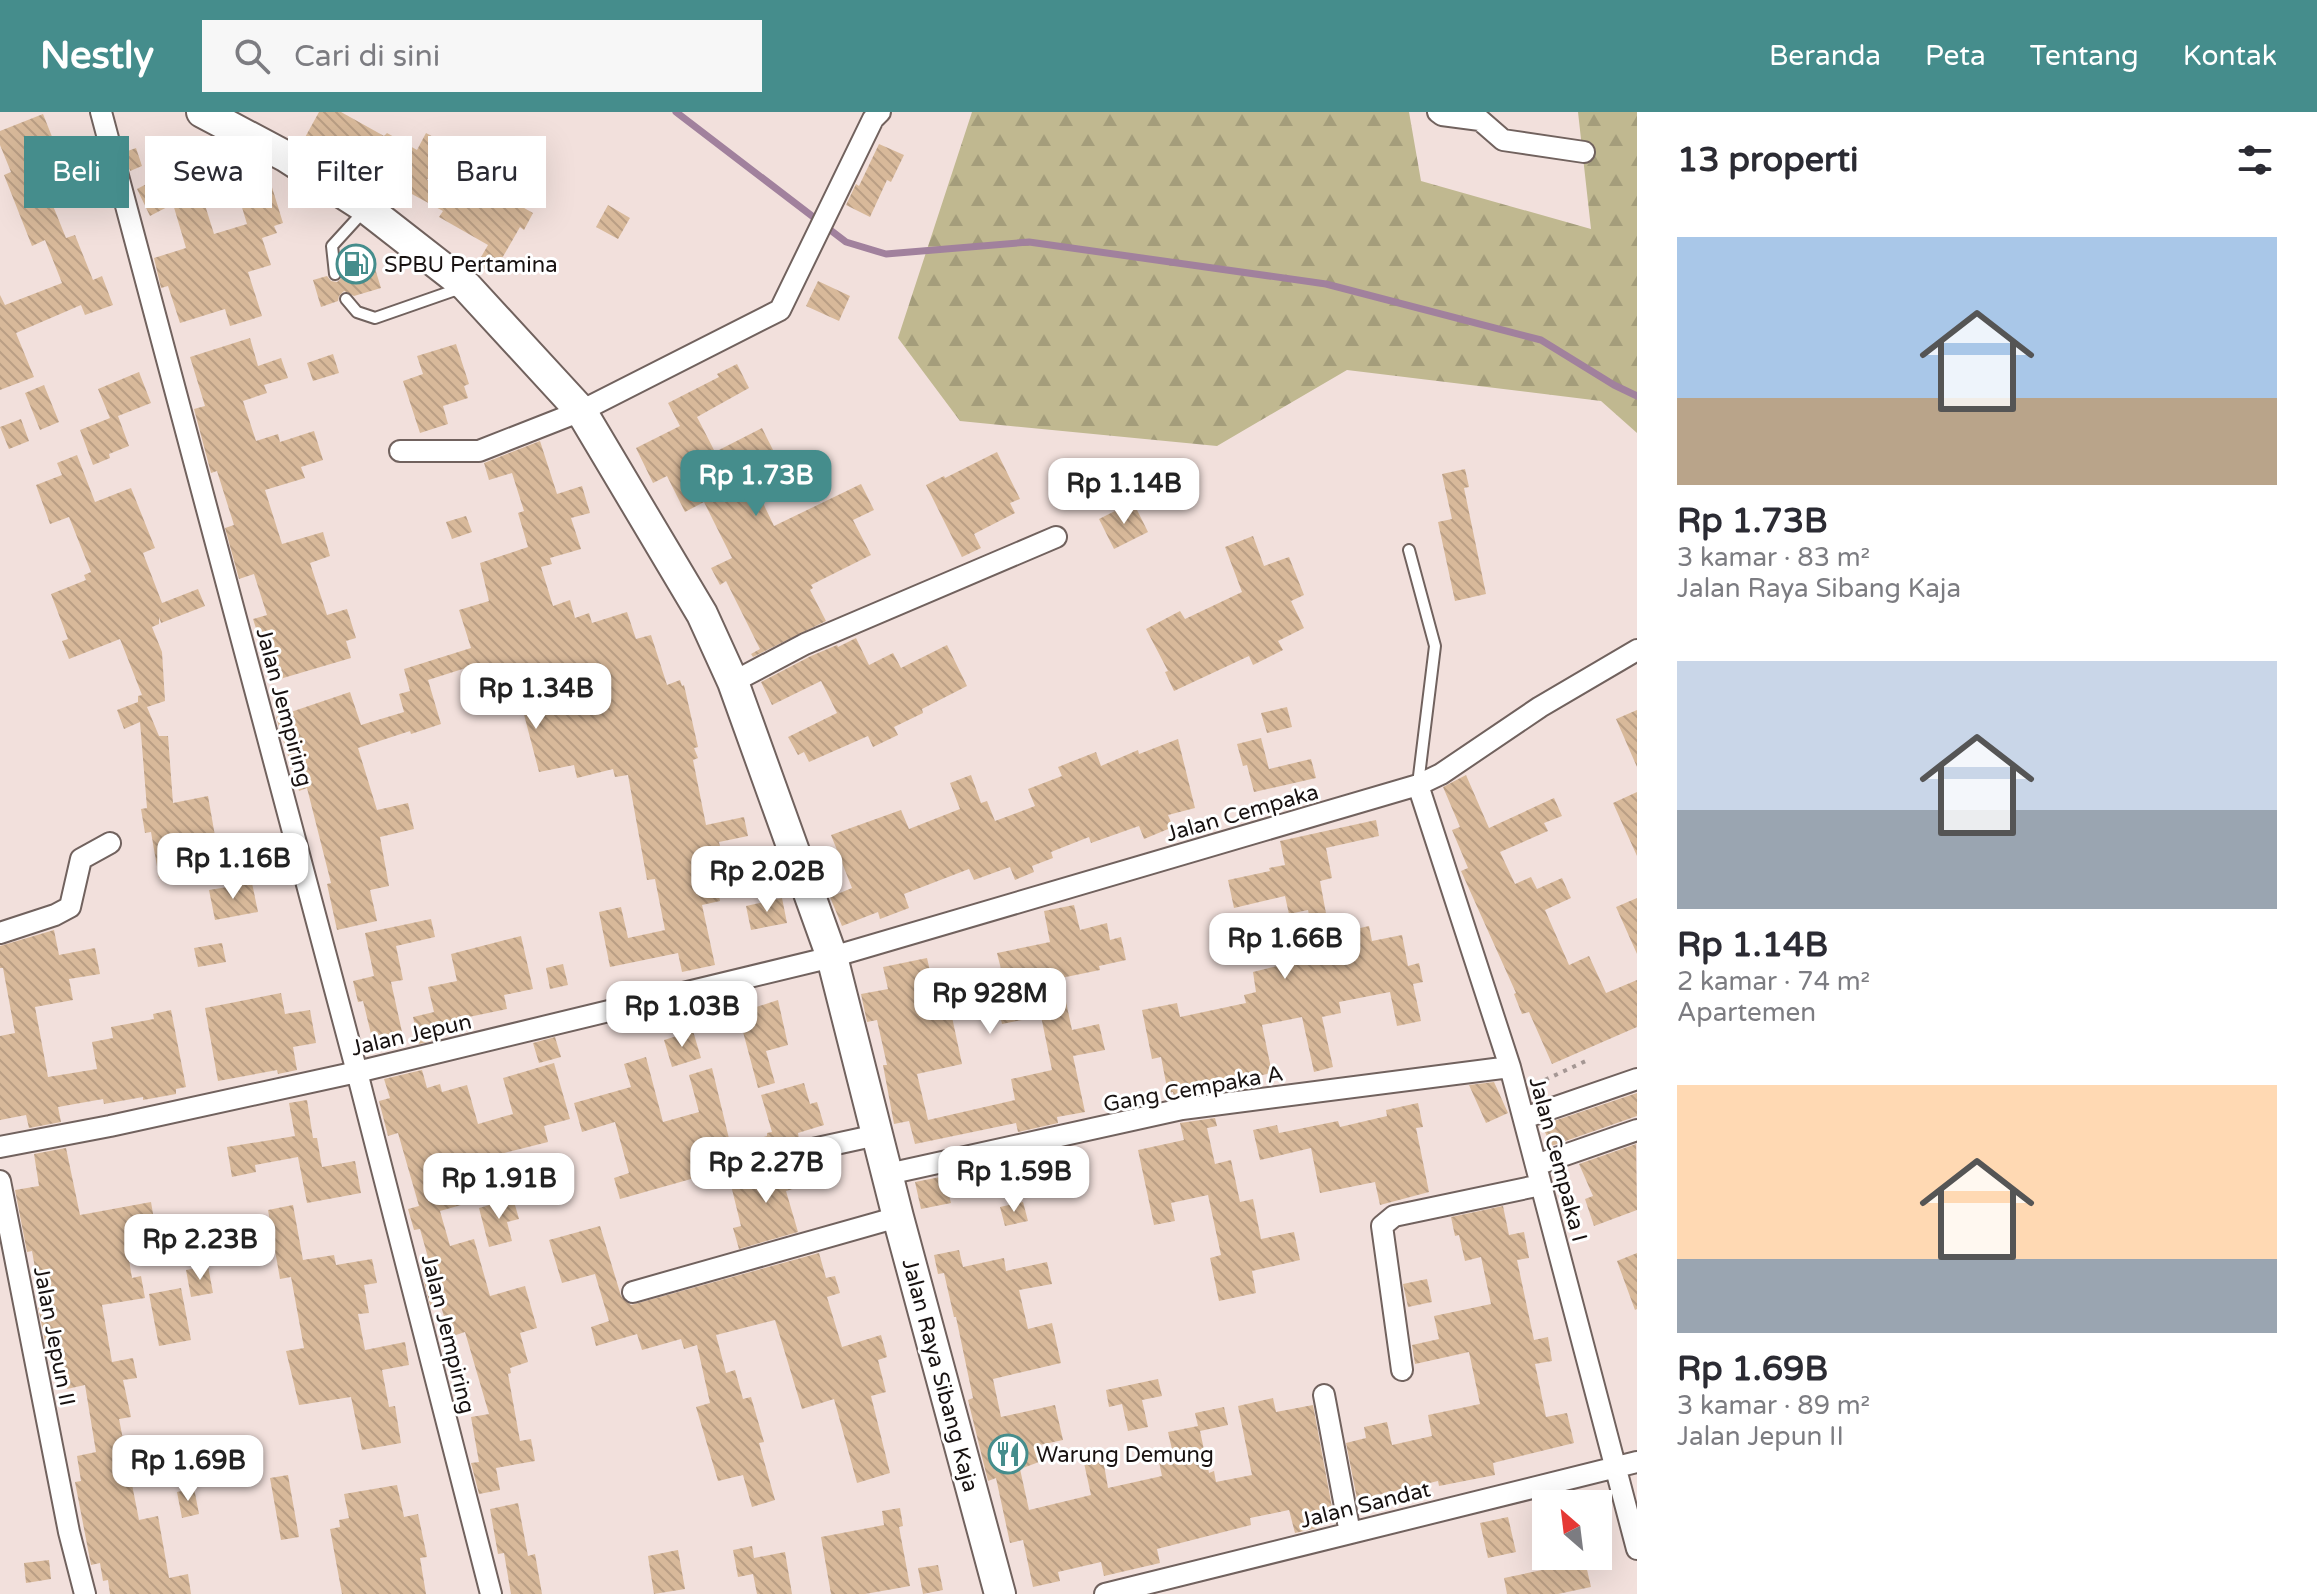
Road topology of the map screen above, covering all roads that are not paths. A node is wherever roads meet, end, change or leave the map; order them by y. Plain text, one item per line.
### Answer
1 (101, 112) edge
2 (202, 112) edge
3 (880, 112) edge
4 (1438, 112) edge
5 (1584, 152) dead end
6 (288, 158) edge
7 (366, 208) joint
8 (335, 274) dead end
9 (466, 286) junction
10 (346, 299) dead end
11 (581, 411) junction
12 (400, 451) dead end
13 (1056, 537) dead end
14 (1409, 550) dead end
15 (1637, 650) edge
16 (733, 682) junction
17 (1418, 785) junction
18 (110, 843) dead end
19 (0, 933) edge
20 (832, 957) junction
21 (1510, 1067) junction
22 (357, 1072) junction
23 (1637, 1079) edge
24 (1524, 1118) junction
25 (1637, 1130) edge
26 (877, 1135) junction
27 (0, 1147) edge
28 (1536, 1165) junction
29 (735, 1166) dead end
30 (888, 1174) junction
31 (0, 1181) edge
32 (1541, 1185) junction
33 (898, 1217) junction
34 (633, 1292) dead end
35 (1402, 1370) dead end
36 (1324, 1395) dead end
37 (1637, 1462) edge
38 (1614, 1467) junction
39 (1350, 1533) junction
40 (1637, 1549) edge
41 (85, 1594) edge
42 (491, 1594) edge
43 (1000, 1594) edge
44 (1105, 1594) edge

1 - 22 street, Jalan Jempiring
2 - 6 main road, Jalan Raya Sibang Kaja
3 - 11 street
4 - 5 street
7 - 8 lane
7 - 9 main road, Jalan Raya Sibang Kaja
9 - 10 lane
9 - 11 main road, Jalan Raya Sibang Kaja
11 - 12 street
11 - 16 main road, Jalan Raya Sibang Kaja
13 - 16 street
14 - 17 lane
15 - 17 street, Jalan Cempaka
16 - 20 main road, Jalan Raya Sibang Kaja
17 - 20 street, Jalan Cempaka
17 - 21 street, Jalan Cempaka I
18 - 19 street
20 - 22 street, Jalan Jepun
20 - 26 main road, Jalan Raya Sibang Kaja
21 - 24 street, Jalan Cempaka I
21 - 30 street, Gang Cempaka A
22 - 27 street, Jalan Jepun
22 - 42 street, Jalan Jempiring
23 - 24 street
24 - 28 street, Jalan Cempaka I
25 - 28 street
26 - 29 street
26 - 30 main road, Jalan Raya Sibang Kaja
28 - 32 street, Jalan Cempaka I
30 - 33 main road, Jalan Raya Sibang Kaja
31 - 41 street, Jalan Jepun II
32 - 35 street
32 - 38 street, Jalan Cempaka I
33 - 34 street
33 - 43 main road, Jalan Raya Sibang Kaja
36 - 39 street
37 - 38 street, Jalan Sandat
38 - 39 street, Jalan Sandat
38 - 40 street, Jalan Cempaka I
39 - 44 street, Jalan Sandat

